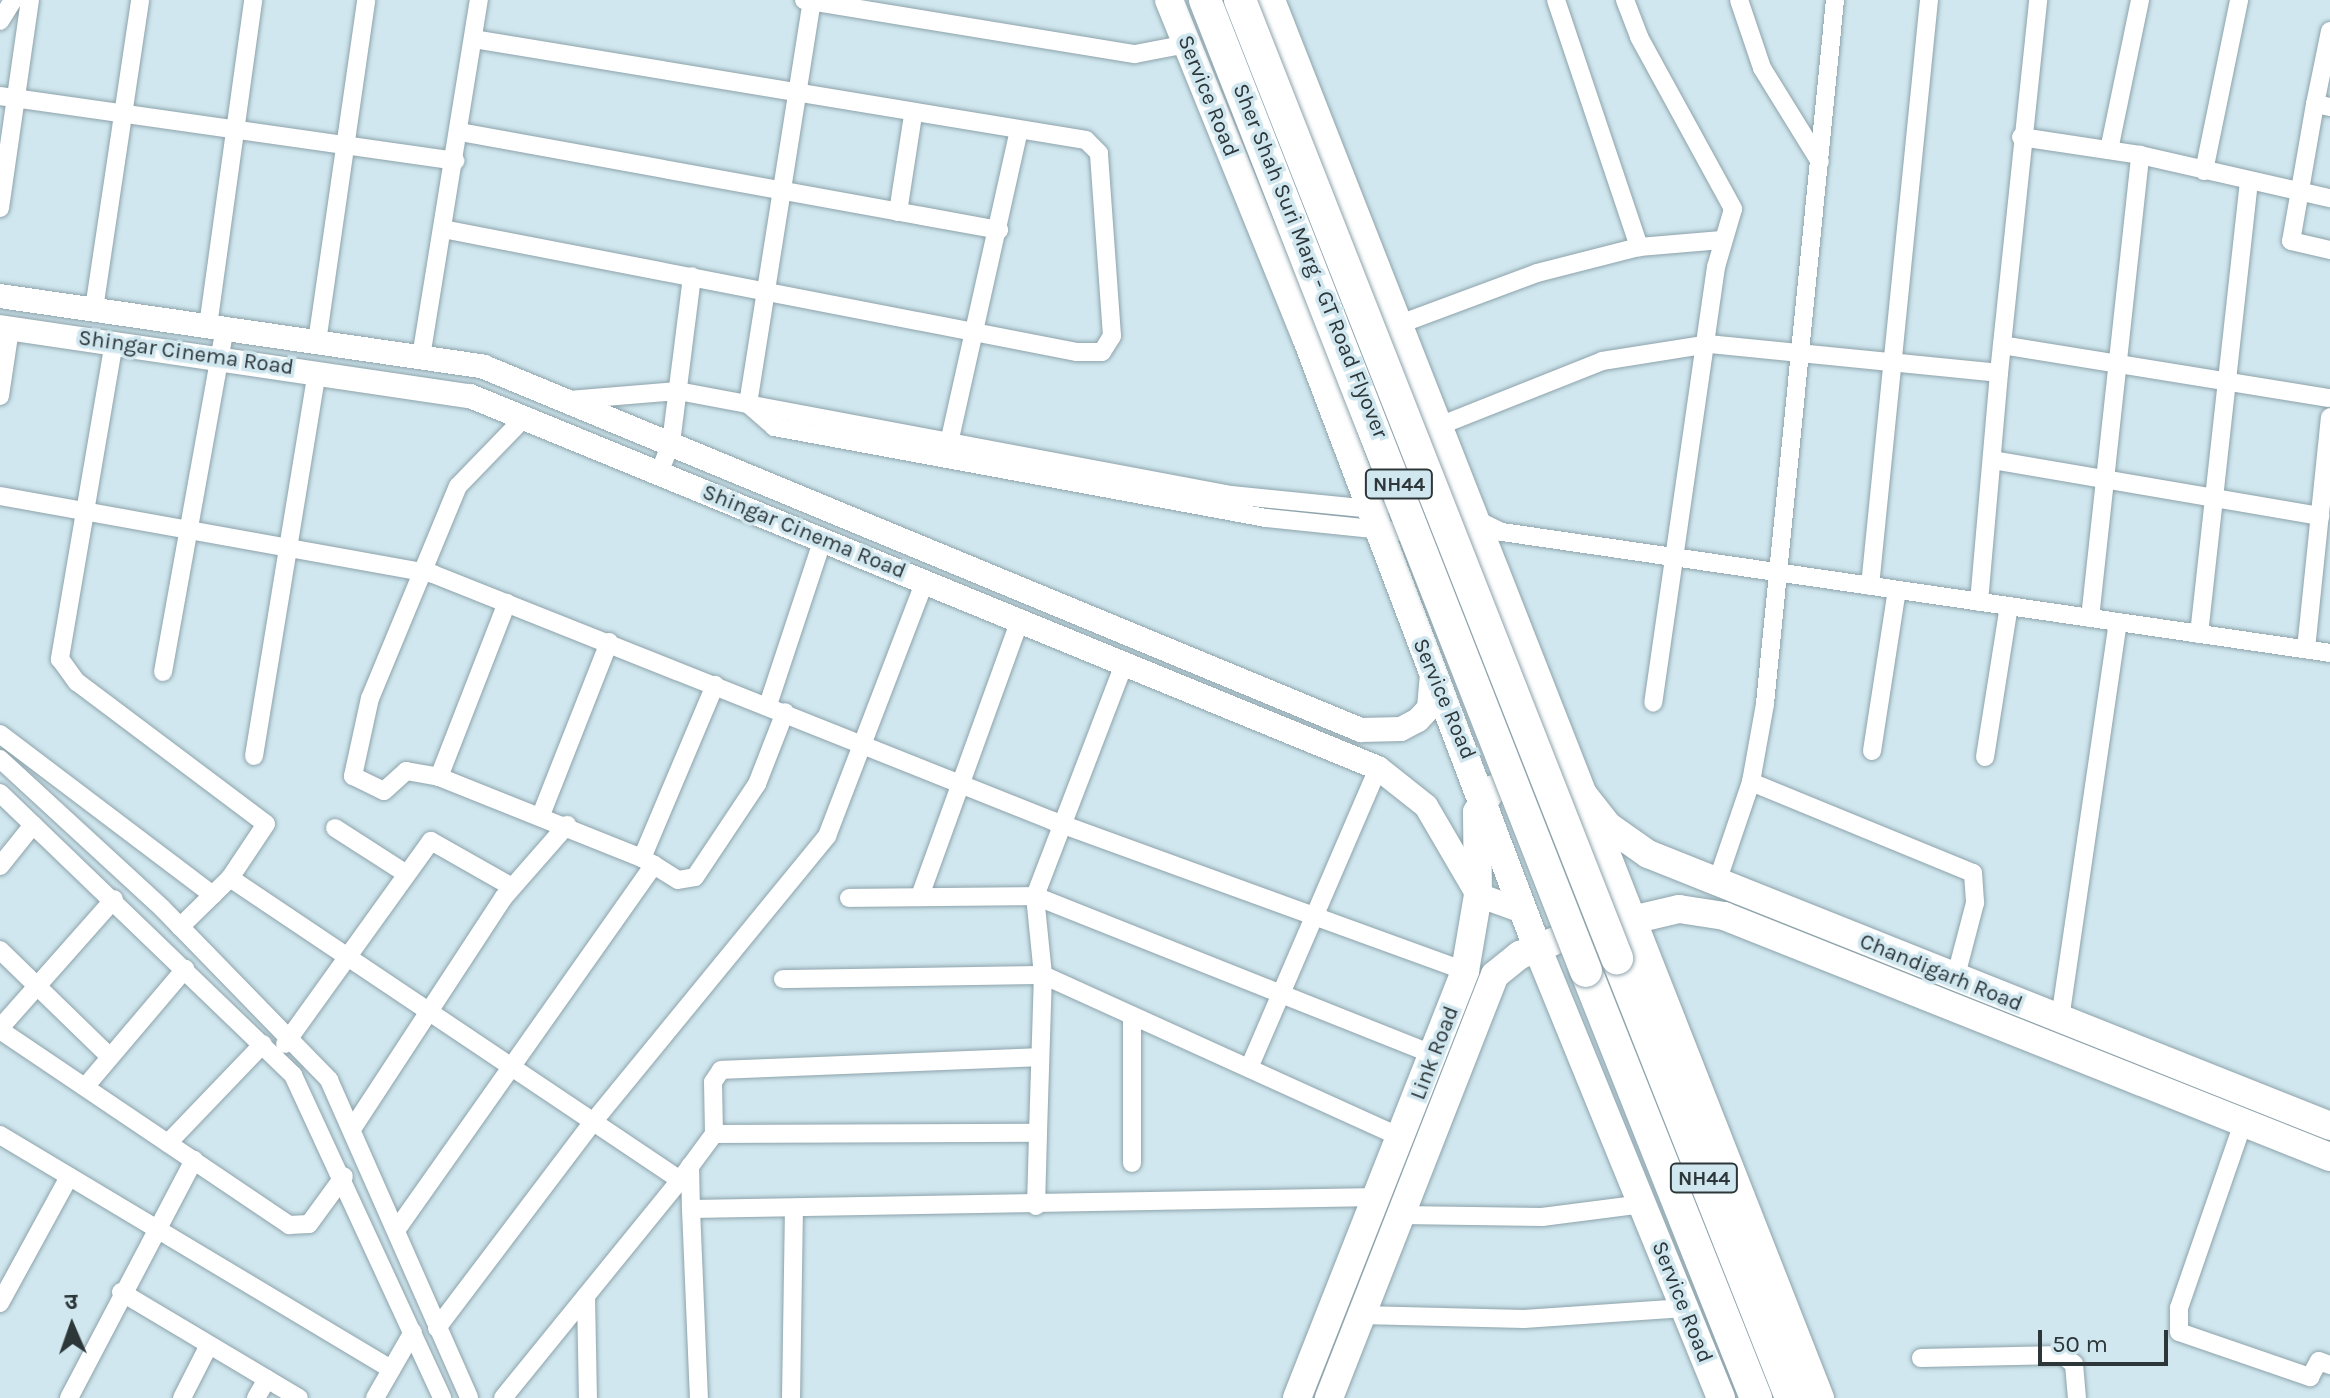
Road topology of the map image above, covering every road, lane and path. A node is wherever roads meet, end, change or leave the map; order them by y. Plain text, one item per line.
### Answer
1 (13, 0) edge
2 (30, 0) edge
3 (140, 0) edge
4 (253, 0) edge
5 (366, 0) edge
6 (479, 0) edge
7 (809, 0) edge
8 (1169, 0) edge
9 (1205, 0) edge
10 (1240, 0) edge
11 (1271, 0) edge
12 (1556, 0) edge
13 (1625, 0) edge
14 (1739, 0) edge
15 (1835, 0) edge
16 (1929, 0) edge
17 (2038, 0) edge
18 (2140, 0) edge
19 (2239, 0) edge
20 (0, 21) edge
21 (2330, 31) edge
22 (474, 39) junction
23 (1187, 44) junction
24 (797, 94) junction
25 (7, 97) edge
26 (2323, 106) edge
27 (128, 113) junction
28 (913, 115) junction
29 (233, 130) junction
30 (1019, 131) junction
31 (460, 132) junction
32 (2021, 137) junction
33 (344, 148) junction
34 (2109, 150) junction
35 (2140, 155) junction
36 (455, 161) junction
37 (1820, 162) junction
38 (2204, 171) junction
39 (2249, 182) junction
40 (779, 191) junction
41 (2300, 192) junction
42 (2330, 198) edge
43 (0, 208) edge
44 (898, 212) junction
45 (443, 229) junction
46 (999, 230) junction
47 (1722, 240) junction
48 (1639, 247) junction
49 (2330, 250) edge
50 (692, 276) junction
51 (766, 290) junction
52 (0, 296) edge
53 (94, 309) junction
54 (1400, 324) junction
55 (216, 327) junction
56 (5, 328) edge
57 (979, 331) junction
58 (114, 342) junction
59 (317, 342) junction
60 (1709, 344) junction
61 (2002, 345) junction
62 (1800, 352) junction
63 (421, 357) junction
64 (220, 358) junction
65 (1896, 361) junction
66 (2116, 363) junction
67 (317, 373) junction
68 (1999, 373) junction
69 (2226, 382) junction
70 (678, 391) junction
71 (0, 396) edge
72 (2330, 398) edge
73 (569, 400) junction
74 (748, 404) junction
75 (2330, 417) edge
76 (524, 418) junction
77 (1439, 426) junction
78 (671, 443) junction
79 (947, 449) junction
80 (1992, 460) junction
81 (659, 473) junction
82 (2105, 478) junction
83 (0, 496) edge
84 (2213, 502) junction
85 (87, 511) junction
86 (2320, 516) junction
87 (1370, 519) junction
88 (189, 529) junction
89 (1486, 530) junction
90 (823, 539) junction
91 (291, 548) junction
92 (1676, 557) junction
93 (422, 571) junction
94 (1779, 572) junction
95 (925, 581) junction
96 (1870, 586) junction
97 (1897, 590) junction
98 (1979, 602) junction
99 (507, 603) junction
100 (2009, 606) junction
101 (2090, 618) junction
102 (1020, 619) junction
103 (2118, 622) junction
104 (2199, 634) junction
105 (609, 642) junction
106 (2306, 649) junction
107 (2330, 653) edge
108 (1125, 662) junction
109 (1432, 671) junction
110 (163, 672) dead end
111 (715, 685) junction
112 (1653, 702) dead end
113 (777, 709) junction
114 (0, 734) edge
115 (863, 744) junction
116 (1872, 751) dead end
117 (254, 756) dead end
118 (1985, 757) dead end
119 (0, 759) edge
120 (1378, 768) junction
121 (439, 777) junction
122 (1751, 782) junction
123 (1578, 783) junction
124 (962, 784) junction
125 (0, 793) edge
126 (1484, 798) junction
127 (541, 815) junction
128 (1061, 824) junction
129 (33, 825) junction
130 (567, 825) junction
131 (335, 828) dead end
132 (648, 861) junction
133 (0, 866) edge
134 (405, 873) junction
135 (230, 878) junction
136 (1717, 882) junction
137 (512, 887) junction
138 (213, 895) junction
139 (1478, 895) junction
140 (920, 896) junction
141 (1035, 896) junction
142 (849, 898) dead end
143 (114, 899) junction
144 (1525, 912) junction
145 (1314, 917) junction
146 (1633, 919) junction
147 (180, 927) junction
148 (1537, 947) junction
149 (0, 950) edge
150 (348, 958) junction
151 (185, 969) junction
152 (1465, 971) junction
153 (1043, 975) junction
154 (783, 979) dead end
155 (1955, 979) junction
156 (38, 986) junction
157 (1280, 996) junction
158 (429, 1012) junction
159 (1132, 1016) junction
160 (2060, 1019) junction
161 (0, 1029) edge
162 (279, 1045) junction
163 (1434, 1055) junction
164 (110, 1057) junction
165 (1040, 1057) junction
166 (513, 1068) junction
167 (1249, 1068) junction
168 (85, 1087) junction
169 (593, 1122) junction
170 (2243, 1123) junction
171 (354, 1126) junction
172 (2330, 1126) edge
173 (1038, 1133) junction
174 (714, 1134) junction
175 (0, 1135) edge
176 (1402, 1138) junction
177 (168, 1143) junction
178 (2330, 1157) edge
179 (194, 1160) junction
180 (1132, 1163) dead end
181 (685, 1173) junction
182 (344, 1176) junction
183 (69, 1177) junction
184 (1643, 1204) junction
185 (1036, 1206) junction
186 (1389, 1206) junction
187 (794, 1208) junction
188 (691, 1209) junction
189 (157, 1229) junction
190 (397, 1229) junction
191 (122, 1293) junction
192 (586, 1296) junction
193 (0, 1303) edge
194 (1685, 1308) junction
195 (1361, 1315) junction
196 (437, 1328) junction
197 (413, 1332) junction
198 (209, 1345) junction
199 (1921, 1358) dead end
200 (2330, 1365) edge
201 (391, 1369) junction
202 (267, 1379) junction
203 (69, 1398) edge
204 (182, 1398) edge
205 (256, 1398) edge
206 (299, 1398) edge
207 (375, 1398) edge
208 (442, 1398) edge
209 (469, 1398) edge
210 (503, 1398) edge
211 (588, 1398) edge
212 (699, 1398) edge
213 (791, 1398) edge
214 (1297, 1398) edge
215 (1329, 1398) edge
216 (1721, 1398) edge
217 (1756, 1398) edge
218 (1791, 1398) edge
219 (1820, 1398) edge
220 (2077, 1398) edge

1 - 20 street
2 - 25 street
3 - 27 street
4 - 29 street
5 - 33 street
6 - 22 street
7 - 23 street
7 - 24 street
8 - 23 main road, Service Road
9 - 217 highway, Sher Shah Suri Marg - GT Road Flyover / NH44, bridge
10 - 218 highway, Sher Shah Suri Marg - GT Road Flyover / NH44, bridge
11 - 54 main road
12 - 48 street
13 - 47 street
14 - 37 street
15 - 37 street
16 - 65 street
17 - 32 street
18 - 34 street
19 - 38 street
21 - 26 street
22 - 24 street
22 - 31 street
23 - 87 main road, Service Road
24 - 28 street
24 - 40 street
25 - 27 street
25 - 43 street
26 - 41 street
27 - 29 street
27 - 53 street
28 - 30 street
28 - 44 street
29 - 33 street
29 - 55 street
30 - 46 street
30 - 57 street
31 - 36 street
31 - 40 street
32 - 34 street
32 - 61 street
33 - 36 street
33 - 59 street
34 - 35 street
35 - 38 street
35 - 66 street
36 - 45 street
37 - 62 street
38 - 39 street
39 - 41 street
39 - 69 street
40 - 44 street
40 - 51 street
41 - 42 street
41 - 49 street
44 - 46 street
45 - 50 street
45 - 63 street
46 - 57 street
47 - 48 street
47 - 60 street
48 - 54 street
50 - 51 street
50 - 70 street
51 - 57 street
51 - 74 street
52 - 53 street, Shingar Cinema Road
53 - 55 street, Shingar Cinema Road
54 - 77 main road
55 - 59 street, Shingar Cinema Road
55 - 64 street
56 - 58 street, Shingar Cinema Road
56 - 71 street
57 - 79 street
58 - 64 street, Shingar Cinema Road
58 - 85 street
59 - 63 street, Shingar Cinema Road
60 - 62 street
60 - 77 street
60 - 92 street
61 - 66 street
61 - 68 street
62 - 65 street
62 - 94 street
63 - 73 street, Shingar Cinema Road
64 - 67 street, Shingar Cinema Road
64 - 88 street
65 - 68 street
65 - 96 street
66 - 69 street
66 - 82 street
67 - 76 street, Shingar Cinema Road
67 - 91 street
68 - 80 street
69 - 72 street
69 - 84 street
70 - 73 street
70 - 74 street
70 - 78 street
73 - 78 street, Shingar Cinema Road
74 - 79 street
75 - 86 street
76 - 81 street, Shingar Cinema Road
76 - 93 street
77 - 89 main road
78 - 81 street
78 - 109 street, Shingar Cinema Road
79 - 87 street
80 - 82 street
80 - 98 street
81 - 90 street, Shingar Cinema Road
82 - 84 street
82 - 101 street
83 - 85 street
84 - 86 street
84 - 104 street
85 - 88 street
85 - 135 street
86 - 106 street
87 - 89 street
87 - 109 main road, Service Road
88 - 91 street
88 - 110 street
89 - 92 street
89 - 123 main road
90 - 95 street, Shingar Cinema Road
90 - 113 street
91 - 93 street
91 - 117 street
92 - 94 street
92 - 112 street
93 - 99 street
93 - 121 street
94 - 96 street
94 - 122 street
95 - 102 street, Shingar Cinema Road
95 - 115 street
96 - 97 street
97 - 98 street
97 - 116 street
98 - 100 street
99 - 105 street
99 - 121 street
100 - 101 street
100 - 118 street
101 - 103 street
102 - 108 street, Shingar Cinema Road
102 - 124 street
103 - 104 street
103 - 160 street
104 - 106 street
105 - 111 street
105 - 127 street
106 - 107 street
108 - 120 street, Shingar Cinema Road
108 - 128 street
109 - 126 main road, Service Road
111 - 113 street
111 - 132 street
113 - 115 street
113 - 132 street
114 - 138 street
115 - 124 street
115 - 169 street
119 - 147 street
120 - 139 street, Shingar Cinema Road
120 - 145 street
121 - 127 street
122 - 136 street
122 - 155 street
123 - 126 main road
123 - 136 main road, Chandigarh Road
123 - 146 main road
124 - 128 street
124 - 140 street
125 - 129 street
126 - 139 main road, Link Road
126 - 144 main road, Service Road
127 - 130 street
128 - 141 street
128 - 145 street
129 - 133 street
129 - 143 street
130 - 132 street
130 - 137 street
131 - 134 street
132 - 166 street
134 - 137 street
134 - 150 street
135 - 138 street
135 - 150 street
136 - 155 main road, Chandigarh Road
137 - 158 street
138 - 147 street
139 - 144 street
139 - 152 main road, Link Road
140 - 141 street
140 - 142 street
141 - 153 street
141 - 157 street
143 - 151 street
143 - 156 street
144 - 148 main road, Service Road
145 - 152 street
145 - 157 street
146 - 148 main road, Link Road
146 - 170 main road, Chandigarh Road
146 - 219 main road
147 - 162 street
148 - 184 main road, Service Road
148 - 186 main road, Link Road
149 - 156 street
150 - 158 street
150 - 162 street
151 - 162 street
151 - 164 street
152 - 163 main road, Link Road
153 - 154 street
153 - 159 street
153 - 165 street
155 - 160 main road, Chandigarh Road
156 - 161 street
156 - 164 street
157 - 163 street
157 - 167 street
158 - 166 street
158 - 171 street
159 - 167 street
159 - 180 street
160 - 172 main road, Chandigarh Road
161 - 168 street
162 - 171 street
162 - 177 street
162 - 182 street
163 - 176 main road, Link Road
164 - 168 street
165 - 173 street
165 - 174 street
166 - 169 street
166 - 190 street
167 - 176 street
168 - 177 street
169 - 181 street
169 - 196 street
170 - 178 main road, Chandigarh Road
170 - 200 street
171 - 190 street
173 - 174 street
173 - 185 street
174 - 181 street
175 - 183 street
176 - 186 main road, Link Road
177 - 179 street
179 - 182 street
179 - 189 street
181 - 188 street
181 - 192 street
182 - 197 street
183 - 189 street
183 - 193 street
184 - 186 street
184 - 194 main road, Service Road
185 - 186 street
185 - 187 street
186 - 195 main road, Link Road
186 - 214 main road, Link Road
187 - 188 street
187 - 213 street
188 - 212 street
189 - 191 street
189 - 201 street
190 - 196 street
191 - 198 street
191 - 203 street
192 - 210 street
192 - 211 street
194 - 195 street
194 - 216 main road, Service Road
195 - 215 main road, Link Road
196 - 209 street
197 - 201 street
197 - 208 street
198 - 202 street
198 - 204 street
199 - 220 street
201 - 207 street
202 - 205 street
202 - 206 street

